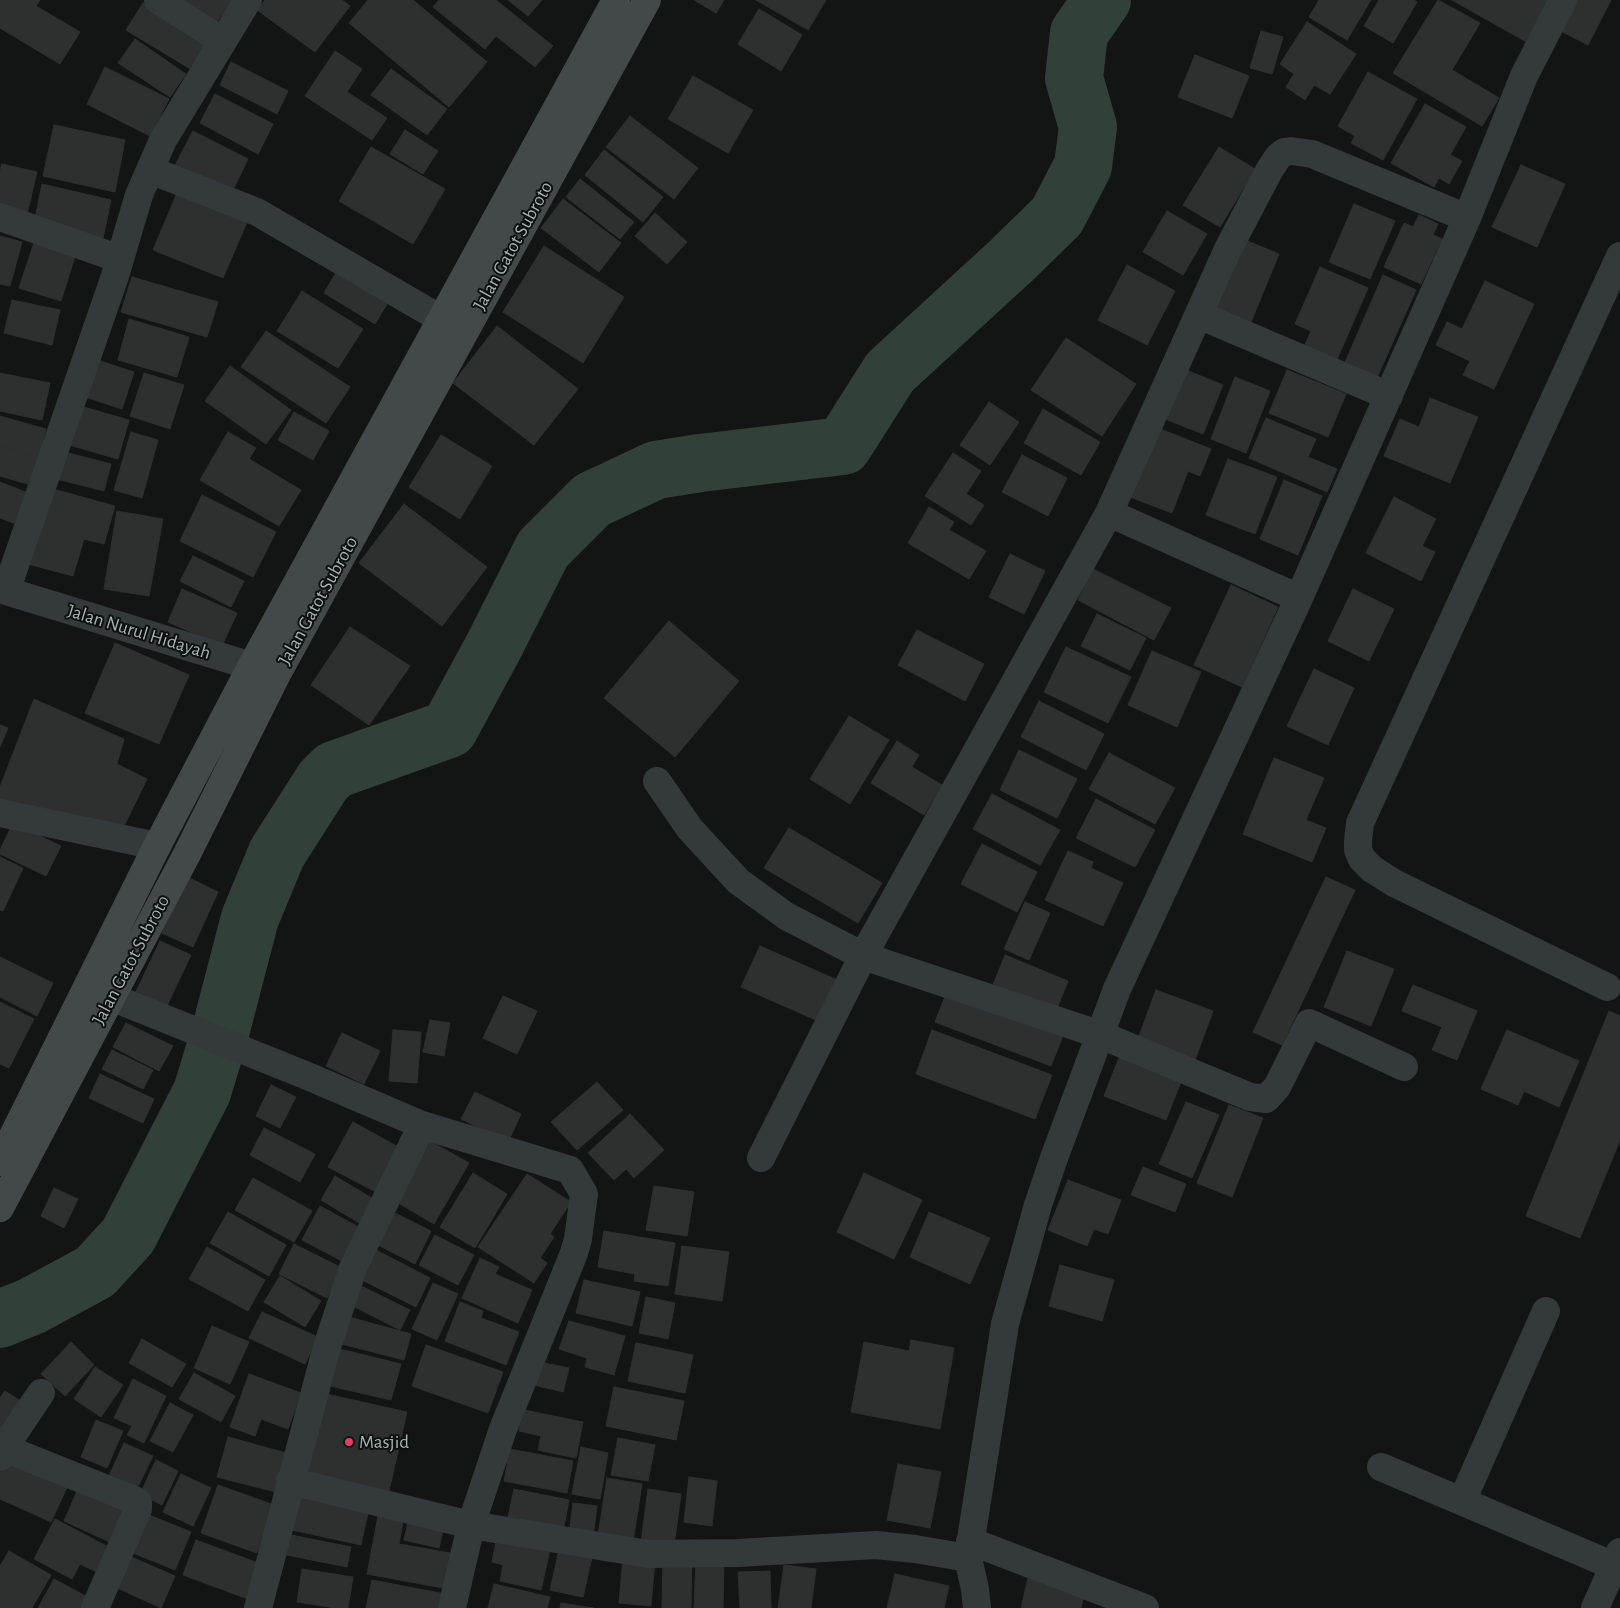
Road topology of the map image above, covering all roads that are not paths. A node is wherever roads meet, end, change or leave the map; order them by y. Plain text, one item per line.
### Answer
1 (158, 0) edge
2 (248, 0) edge
3 (616, 0) edge
4 (647, 0) edge
5 (1563, 0) edge
6 (223, 40) junction
7 (528, 162) junction
8 (150, 170) junction
9 (552, 175) junction
10 (0, 217) edge
11 (1468, 218) junction
12 (1620, 256) edge
13 (120, 259) junction
14 (1199, 315) junction
15 (441, 319) junction
16 (1389, 396) junction
17 (1109, 513) junction
18 (3, 590) edge
19 (1299, 598) junction
20 (251, 667) junction
21 (277, 674) junction
22 (657, 782) dead end
23 (0, 813) edge
24 (157, 846) junction
25 (864, 956) junction
26 (1606, 987) dead end
27 (112, 997) junction
28 (1101, 1035) junction
29 (1404, 1067) dead end
30 (422, 1125) junction
31 (761, 1158) dead end
32 (0, 1162) edge
33 (0, 1208) edge
34 (1546, 1311) dead end
35 (41, 1393) dead end
36 (2, 1453) edge
37 (1381, 1467) dead end
38 (290, 1481) junction
39 (1462, 1502) junction
40 (471, 1525) junction
41 (969, 1550) junction
42 (1617, 1559) edge
43 (95, 1608) edge
44 (258, 1608) edge
45 (452, 1608) edge
46 (977, 1608) edge
47 (1145, 1608) edge
48 (1595, 1608) edge

1 - 6 street
2 - 6 street
3 - 7 street, Jalan Gatot Subroto
4 - 9 street, Jalan Gatot Subroto
5 - 11 street
6 - 8 street
7 - 9 street
7 - 15 street, Jalan Gatot Subroto
8 - 13 street
8 - 15 street
9 - 21 street, Jalan Gatot Subroto
10 - 13 street
11 - 14 street
11 - 16 street
12 - 26 street
13 - 18 street
14 - 16 street
14 - 17 street
15 - 20 street, Jalan Gatot Subroto
16 - 19 street
17 - 19 street
17 - 25 street
18 - 20 street, Jalan Nurul Hidayah
19 - 28 street
20 - 21 street, Jalan Nurul Hidayah
20 - 24 street, Jalan Gatot Subroto
21 - 27 street, Jalan Gatot Subroto
22 - 25 street
23 - 24 street
24 - 32 street, Jalan Gatot Subroto
25 - 28 street
25 - 31 street
27 - 30 street
27 - 33 street, Jalan Gatot Subroto
28 - 29 street
28 - 41 street
30 - 38 street
30 - 40 street
34 - 39 street
35 - 36 street
36 - 43 street
37 - 39 street
38 - 40 street
38 - 44 street
39 - 42 street
40 - 41 street
40 - 45 street
41 - 46 street
41 - 47 street
42 - 48 street

